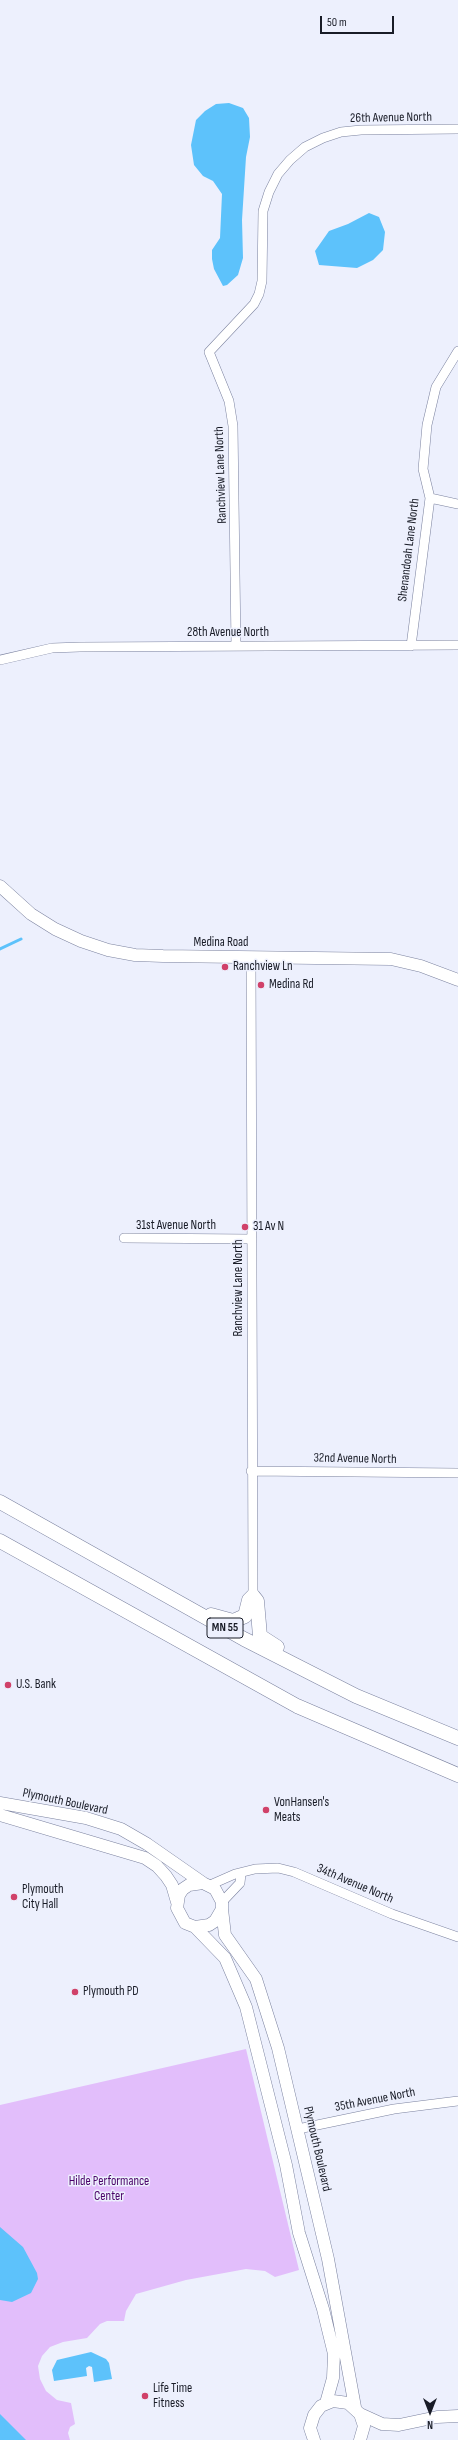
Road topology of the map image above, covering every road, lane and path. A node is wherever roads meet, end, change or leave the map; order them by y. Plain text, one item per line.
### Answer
1 (458, 129) edge
2 (261, 230) joint
3 (458, 350) edge
4 (430, 498) junction
5 (458, 504) edge
6 (458, 645) edge
7 (236, 646) junction
8 (411, 646) junction
9 (0, 660) edge
10 (0, 886) edge
11 (251, 957) junction
12 (458, 980) edge
13 (124, 1238) dead end
14 (252, 1239) junction
15 (251, 1471) junction
16 (458, 1473) edge
17 (0, 1502) edge
18 (0, 1541) edge
19 (253, 1596) junction
20 (193, 1611) junction
21 (386, 1708) junction
22 (458, 1738) edge
23 (458, 1775) edge
24 (0, 1803) edge
25 (0, 1814) edge
26 (241, 1874) junction
27 (206, 1884) junction
28 (177, 1902) junction
29 (222, 1905) junction
30 (195, 1927) junction
31 (458, 1937) edge
32 (458, 2101) edge
33 (298, 2129) junction
34 (326, 2403) junction
35 (357, 2410) junction
36 (458, 2416) edge
37 (314, 2440) edge
38 (360, 2440) edge

1 - 2 street, 26th Avenue North
2 - 7 street, Ranchview Lane North
3 - 4 street, Shenandoah Lane North
4 - 5 street
4 - 8 street, Shenandoah Lane North
6 - 8 street, 28th Avenue North
7 - 8 street, 28th Avenue North
7 - 9 street, 28th Avenue North
10 - 11 street, Medina Road
11 - 12 street, Medina Road
11 - 14 street, Ranchview Lane North
13 - 14 street, 31st Avenue North
14 - 15 street, Ranchview Lane North
15 - 16 street, 32nd Avenue North
15 - 19 street, Ranchview Lane North
17 - 20 main road, MN 55
18 - 23 main road, MN 55
19 - 20 main road
19 - 21 main road
20 - 21 main road, MN 55
21 - 22 main road, MN 55
24 - 27 street, Plymouth Boulevard
25 - 28 street, Plymouth Boulevard
26 - 27 street, 34th Avenue North
26 - 29 street
26 - 31 street, 34th Avenue North
27 - 28 street
27 - 29 street
28 - 30 street
29 - 30 street
29 - 33 street, Plymouth Boulevard
30 - 34 street
32 - 33 street, 35th Avenue North
33 - 35 street, Plymouth Boulevard
34 - 35 street
34 - 37 street
35 - 36 street
35 - 38 street, Plymouth Boulevard

